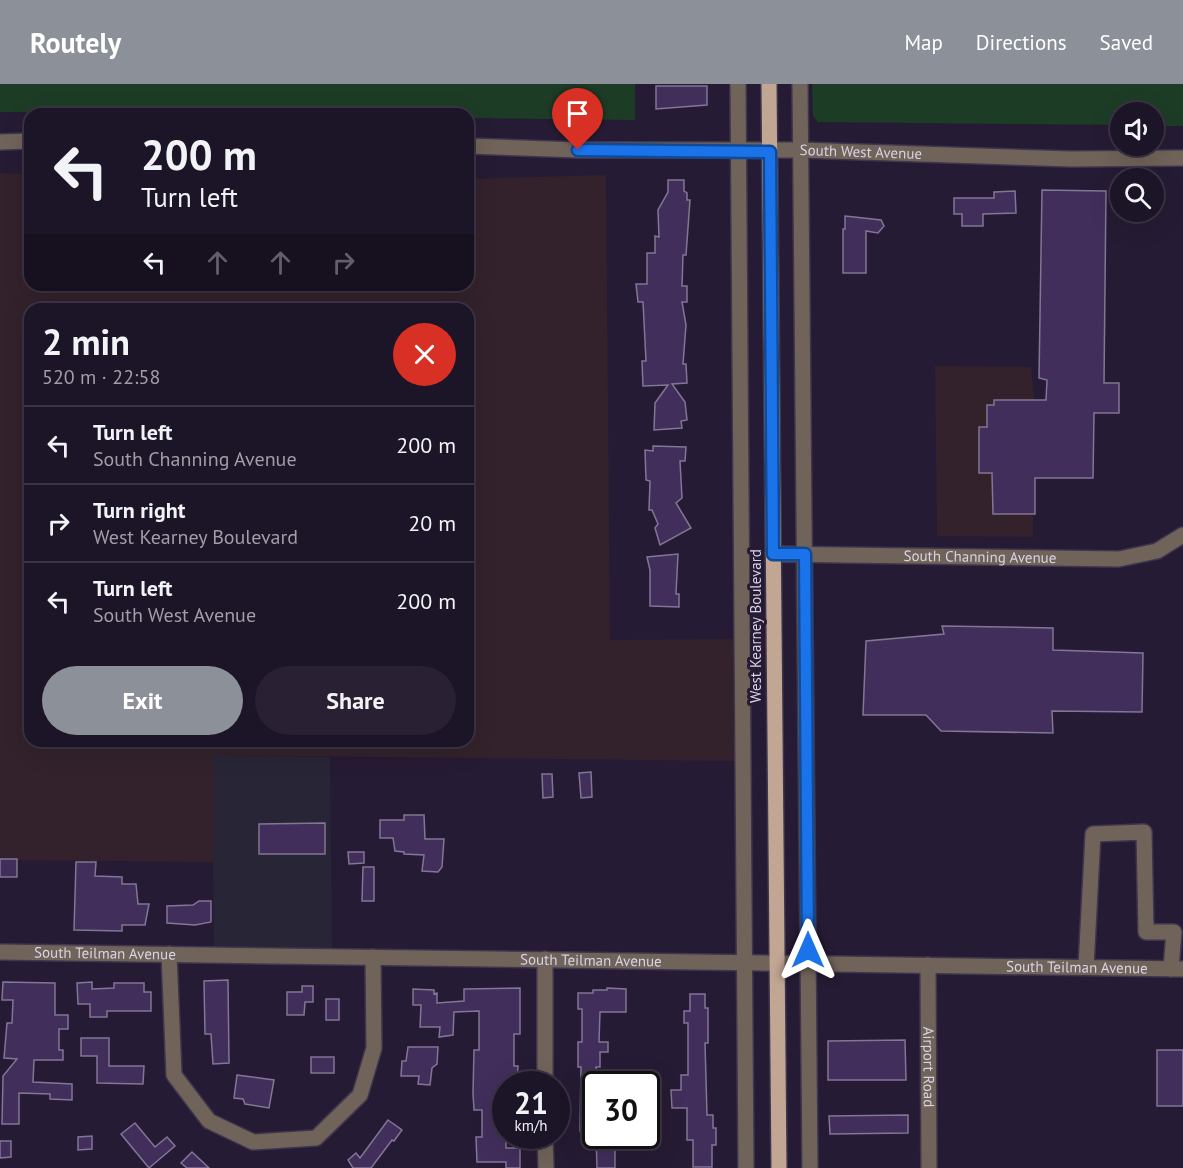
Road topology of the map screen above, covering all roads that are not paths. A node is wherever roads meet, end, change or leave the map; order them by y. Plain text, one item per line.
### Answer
1 (738, 84) edge
2 (770, 84) edge
3 (800, 84) edge
4 (24, 141) edge
5 (0, 142) edge
6 (474, 146) edge
7 (801, 150) junction
8 (738, 152) junction
9 (770, 152) junction
10 (1183, 158) edge
11 (1183, 535) edge
12 (773, 554) junction
13 (805, 554) junction
14 (0, 951) edge
15 (169, 954) junction
16 (373, 957) junction
17 (545, 959) junction
18 (744, 962) junction
19 (777, 963) junction
20 (808, 963) junction
21 (928, 965) junction
22 (1086, 967) junction
23 (1177, 969) edge
24 (545, 1071) edge
25 (546, 1149) edge
26 (546, 1168) edge
27 (746, 1168) edge
28 (779, 1168) edge
29 (810, 1168) edge
30 (930, 1168) edge

1 - 8 street, West Kearney Boulevard
2 - 9 main road, West Kearney Boulevard
3 - 7 street
4 - 5 street
6 - 8 street, South West Avenue
7 - 9 street, South West Avenue
7 - 10 street, South West Avenue
7 - 13 street
8 - 9 street, South West Avenue
8 - 18 street, West Kearney Boulevard
9 - 12 main road, West Kearney Boulevard
11 - 13 street, South Channing Avenue
12 - 13 street, South Channing Avenue
12 - 19 main road, West Kearney Boulevard
13 - 20 street
14 - 15 street, South Teilman Avenue
15 - 16 street, South Teilman Avenue
15 - 16 street
16 - 17 street, South Teilman Avenue
17 - 18 street, South Teilman Avenue
17 - 24 street
18 - 19 street, South Teilman Avenue
18 - 27 street, West Kearney Boulevard
19 - 20 street, South Teilman Avenue
19 - 28 main road, West Kearney Boulevard
20 - 21 street, South Teilman Avenue
20 - 29 street
21 - 22 street, South Teilman Avenue
21 - 30 street, Airport Road
22 - 23 street, South Teilman Avenue
22 - 23 street
25 - 26 street

